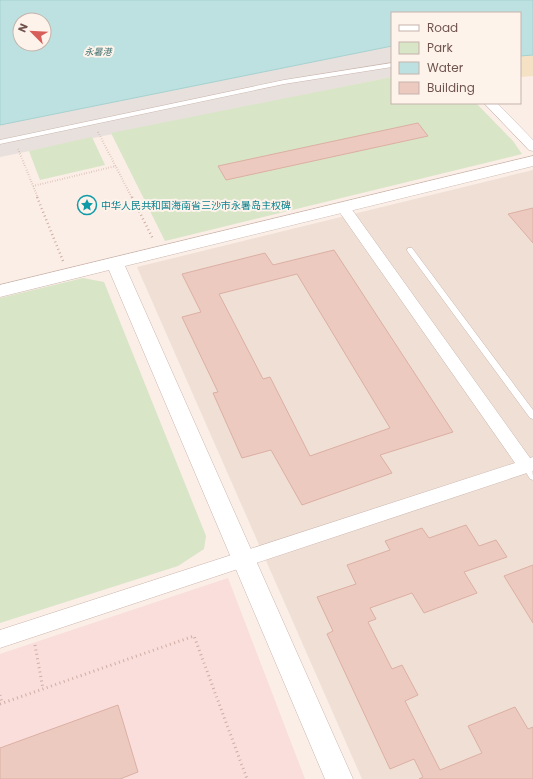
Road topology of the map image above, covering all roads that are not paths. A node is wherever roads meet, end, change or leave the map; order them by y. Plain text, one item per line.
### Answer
1 (391, 65) edge
2 (491, 104) edge
3 (0, 142) edge
4 (533, 147) edge
5 (533, 160) edge
6 (343, 207) junction
7 (410, 250) dead end
8 (115, 263) junction
9 (0, 290) edge
10 (533, 416) edge
11 (531, 469) edge
12 (244, 559) junction
13 (0, 639) edge
14 (339, 779) edge

1 - 3 lane
2 - 4 street
5 - 6 street
6 - 8 street
6 - 11 street
7 - 10 lane
8 - 9 street
8 - 12 street
11 - 12 street
12 - 13 street
12 - 14 street

